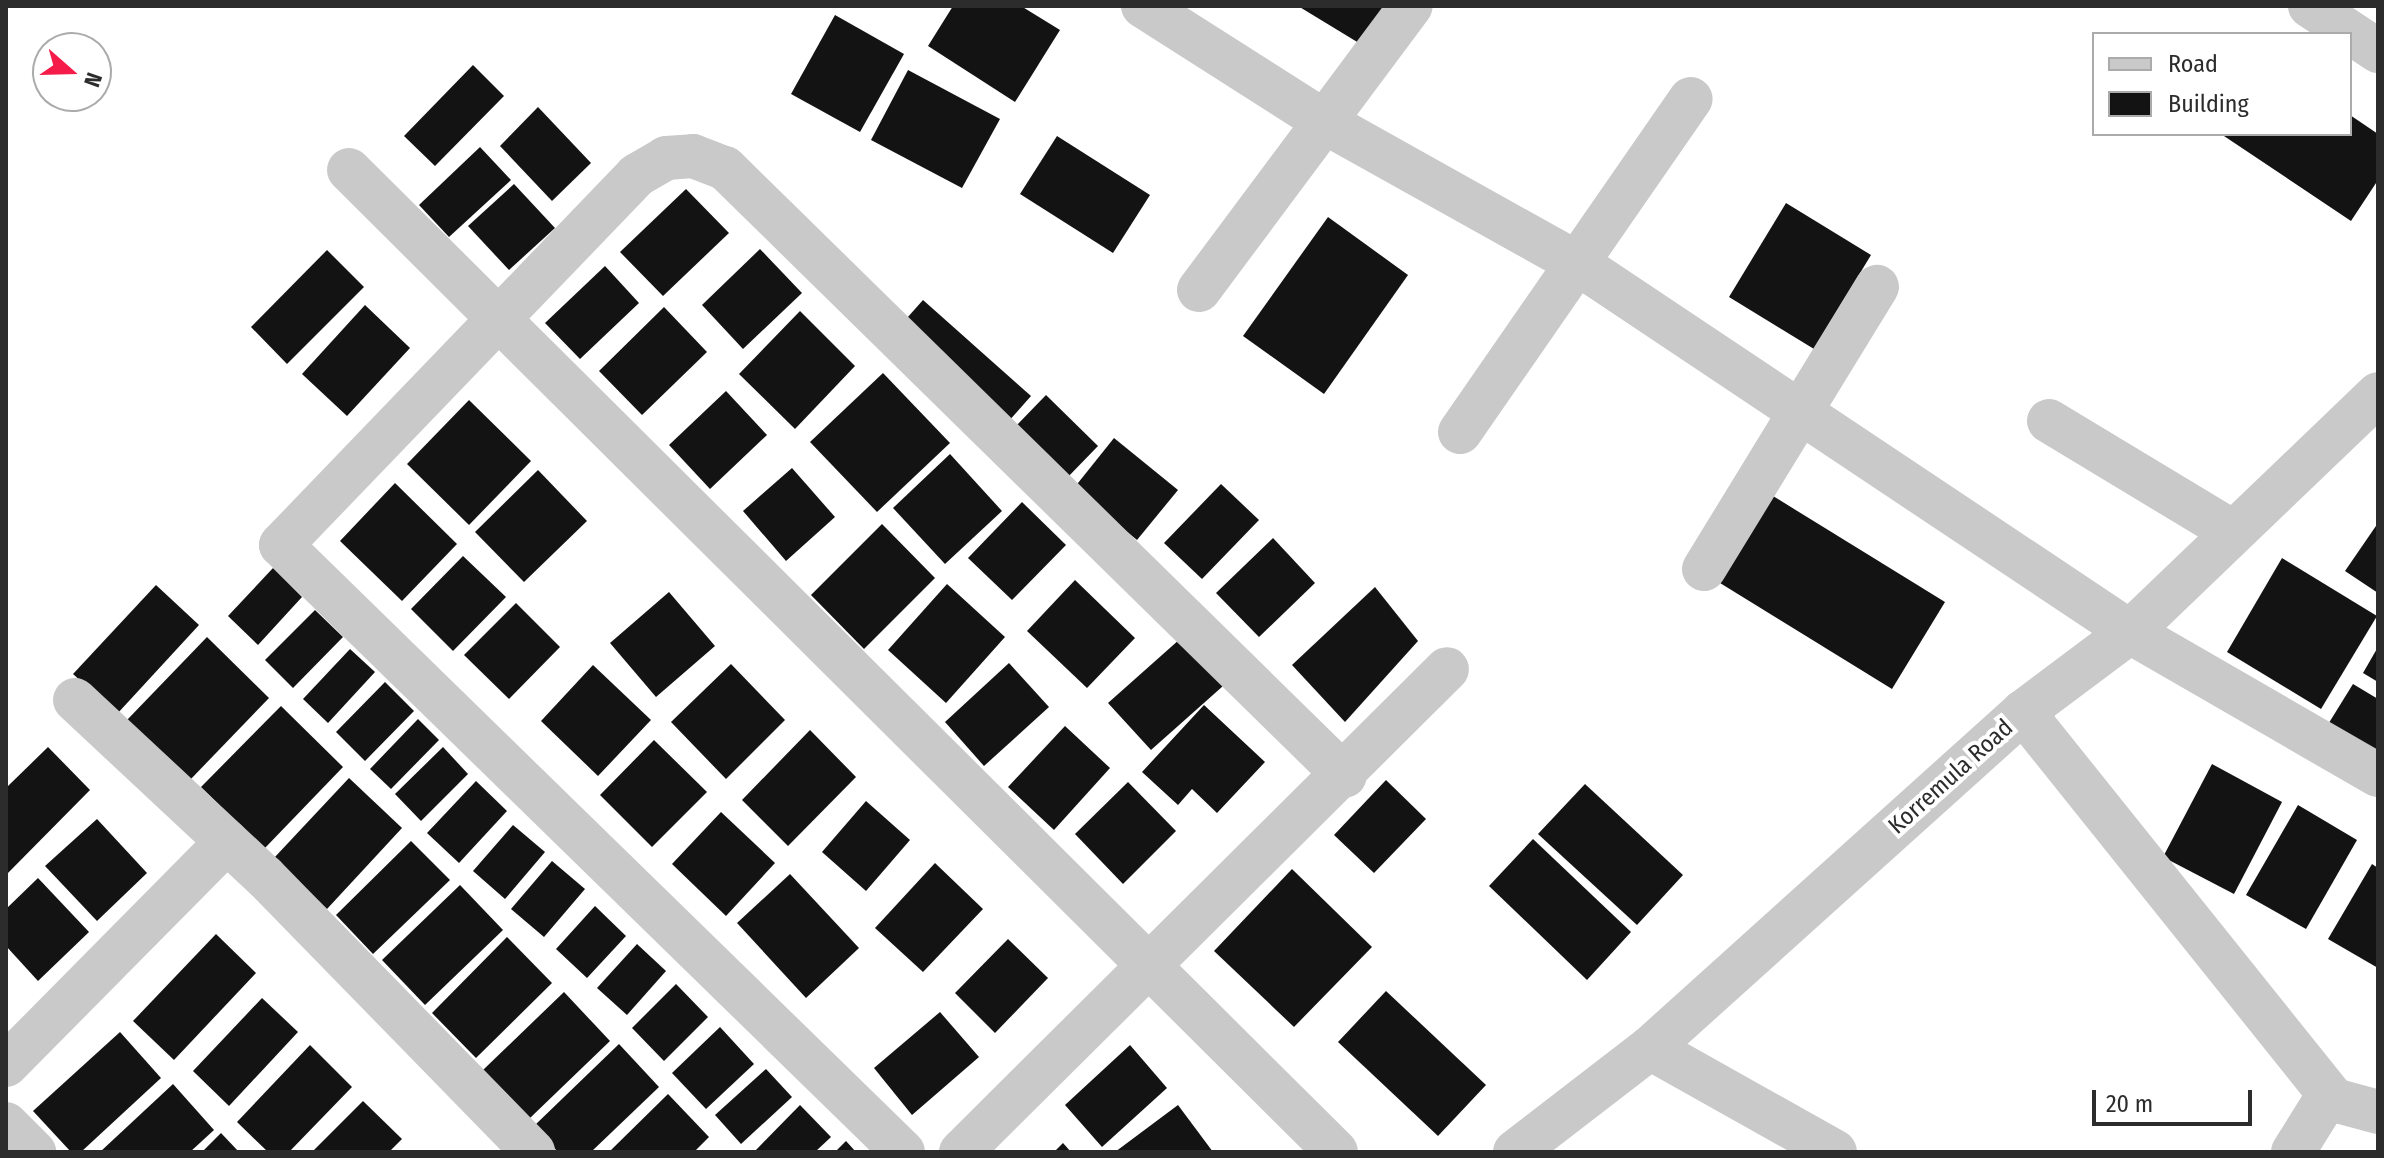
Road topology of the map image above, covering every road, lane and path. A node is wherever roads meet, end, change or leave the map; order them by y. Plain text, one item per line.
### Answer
1 (1143, 6) edge
2 (1411, 6) edge
3 (2310, 6) edge
4 (2349, 32) edge
5 (2352, 34) edge
6 (2378, 51) edge
7 (1691, 99) dead end
8 (1328, 124) junction
9 (349, 170) dead end
10 (1577, 263) junction
11 (1877, 287) dead end
12 (1199, 290) dead end
13 (495, 320) junction
14 (2378, 394) edge
15 (1805, 413) junction
16 (2049, 421) dead end
17 (1460, 432) dead end
18 (2361, 434) edge
19 (2230, 530) junction
20 (1704, 569) dead end
21 (2130, 632) junction
22 (1447, 669) dead end
23 (75, 700) dead end
24 (2023, 712) junction
25 (2378, 775) edge
26 (1345, 776) junction
27 (227, 842) junction
28 (1149, 966) junction
29 (1650, 1048) junction
30 (6, 1065) edge
31 (2334, 1100) junction
32 (2378, 1112) edge
33 (6, 1124) edge
34 (34, 1152) edge
35 (533, 1152) edge
36 (903, 1152) edge
37 (961, 1152) edge
38 (1336, 1152) edge
39 (1515, 1152) edge
40 (1835, 1152) edge
41 (2293, 1152) edge

1 - 8 street
2 - 8 street
3 - 4 street
5 - 6 street
7 - 10 street
8 - 10 street
8 - 12 street
9 - 13 street
10 - 15 street
10 - 17 street
11 - 15 street
13 - 26 street
13 - 28 street
13 - 36 street
14 - 18 street, Korremula Road
15 - 20 street
15 - 21 street
16 - 19 street
18 - 19 street, Korremula Road
19 - 21 street, Korremula Road
21 - 24 street, Korremula Road
21 - 25 street
22 - 26 street
23 - 27 street
24 - 29 street, Korremula Road
24 - 31 street
26 - 28 street
27 - 30 street
27 - 35 street
28 - 37 street
28 - 38 street
29 - 39 street, Korremula Road
29 - 40 street
31 - 32 street
31 - 41 street
33 - 34 street

